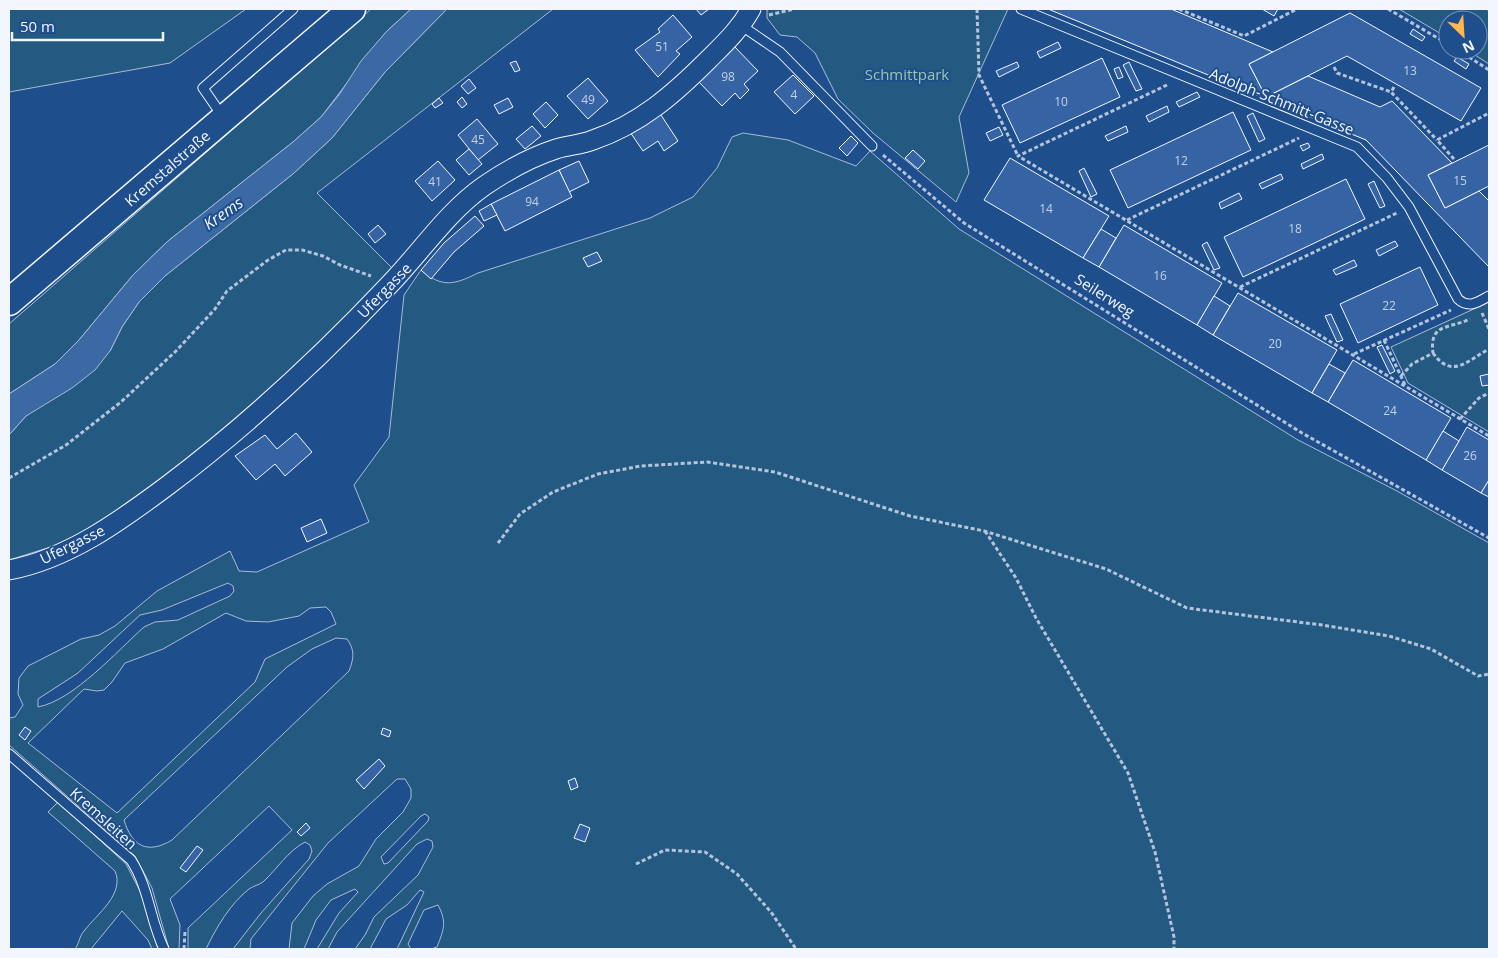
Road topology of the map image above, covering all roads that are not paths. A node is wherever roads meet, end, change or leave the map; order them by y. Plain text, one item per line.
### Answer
1 (293, 9) edge
2 (352, 9) edge
3 (751, 9) edge
4 (1021, 9) edge
5 (742, 26) junction
6 (224, 118) junction
7 (872, 146) road end
8 (1489, 296) edge
9 (9, 302) edge
10 (9, 570) edge
11 (9, 754) edge
12 (164, 949) edge

1 - 6 lane
2 - 6 main road, Kremstalstraße
3 - 5 street, Ufergasse
4 - 8 lane, Adolph-Schmitt-Gasse
5 - 7 lane
5 - 10 street, Ufergasse
6 - 9 main road, Kremstalstraße
11 - 12 lane, Kremsleiten

